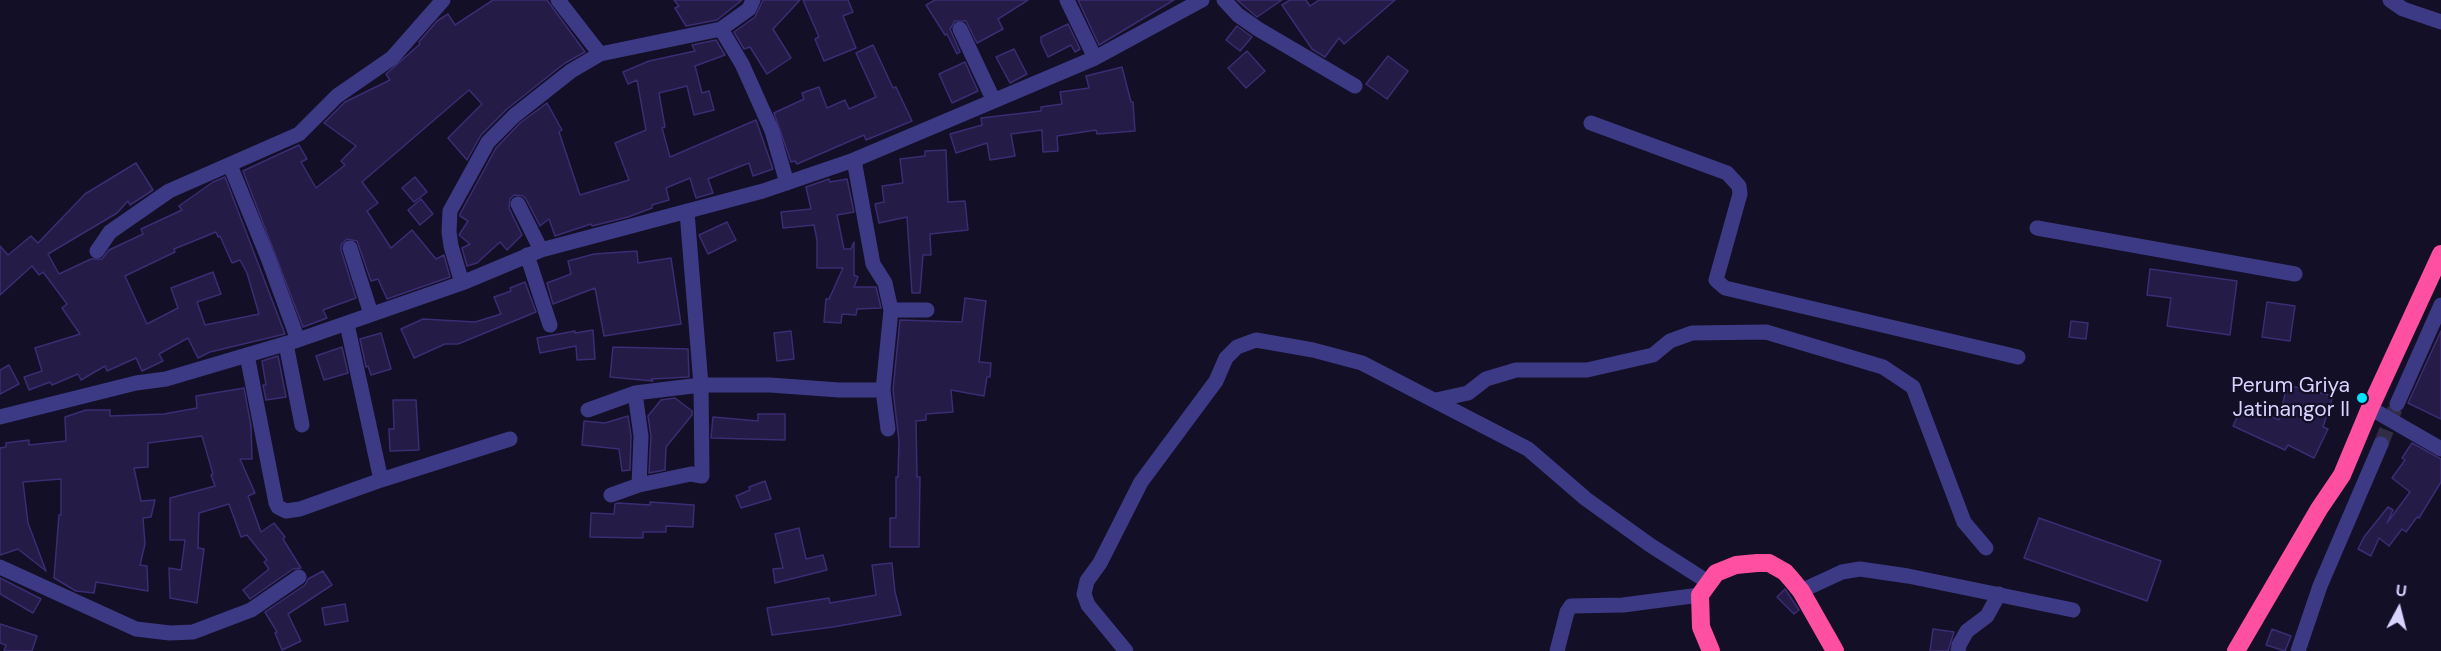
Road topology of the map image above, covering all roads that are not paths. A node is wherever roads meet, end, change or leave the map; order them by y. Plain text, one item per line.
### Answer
1 (443, 0) edge
2 (558, 0) edge
3 (753, 0) edge
4 (1067, 0) edge
5 (1202, 0) edge
6 (1224, 0) edge
7 (2390, 0) edge
8 (2441, 22) edge
9 (722, 29) junction
10 (960, 29) dead end
11 (600, 54) junction
12 (1095, 58) junction
13 (1355, 86) dead end
14 (994, 101) junction
15 (1591, 123) dead end
16 (854, 160) junction
17 (230, 165) junction
18 (787, 183) junction
19 (518, 204) dead end
20 (687, 212) junction
21 (2037, 228) dead end
22 (350, 248) dead end
23 (97, 251) dead end
24 (534, 253) junction
25 (2441, 254) edge
26 (2295, 274) dead end
27 (462, 283) junction
28 (2441, 305) edge
29 (891, 310) junction
30 (927, 310) dead end
31 (371, 314) junction
32 (347, 324) junction
33 (550, 325) dead end
34 (292, 342) junction
35 (247, 355) junction
36 (2018, 357) dead end
37 (701, 385) junction
38 (883, 390) junction
39 (635, 393) junction
40 (1436, 400) junction
41 (2397, 404) tunnel mouth
42 (2370, 408) junction
43 (588, 410) dead end
44 (0, 417) edge
45 (302, 425) dead end
46 (888, 429) dead end
47 (510, 439) dead end
48 (2381, 444) tunnel mouth
49 (2441, 449) edge
50 (381, 480) junction
51 (639, 485) junction
52 (611, 495) dead end
53 (1986, 548) dead end
54 (0, 567) edge
55 (299, 577) dead end
56 (1704, 588) junction
57 (1802, 591) junction
58 (1999, 594) junction
59 (2073, 610) dead end
60 (1126, 651) edge
61 (1557, 651) edge
62 (1711, 651) edge
63 (1835, 651) edge
64 (1958, 651) edge
65 (2236, 651) edge
66 (2298, 651) edge

1 - 17 street
2 - 11 street
3 - 9 street
4 - 12 street
5 - 12 street
6 - 13 street
7 - 8 street
9 - 11 street
9 - 18 street
10 - 14 street
11 - 27 street
12 - 14 street
14 - 16 street
15 - 36 street
16 - 18 street
16 - 29 street
17 - 23 street
17 - 34 street
18 - 20 street
19 - 24 street
20 - 24 street
20 - 37 street
21 - 26 street
22 - 31 street
24 - 27 street
24 - 33 street
25 - 42 highway
27 - 31 street
28 - 41 street
29 - 30 street
29 - 38 street
31 - 32 street
32 - 34 street
32 - 50 street
34 - 35 street
34 - 45 street
35 - 44 street
35 - 50 street
37 - 38 street
37 - 39 street
37 - 51 street
38 - 46 street
39 - 43 street
39 - 51 street
40 - 53 street
40 - 56 street
40 - 60 street
42 - 49 street
42 - 65 highway
47 - 50 street
48 - 66 street
51 - 52 street
54 - 55 street
56 - 57 highway
56 - 61 street
56 - 62 highway
57 - 58 street
57 - 63 highway
58 - 59 street
58 - 64 street

